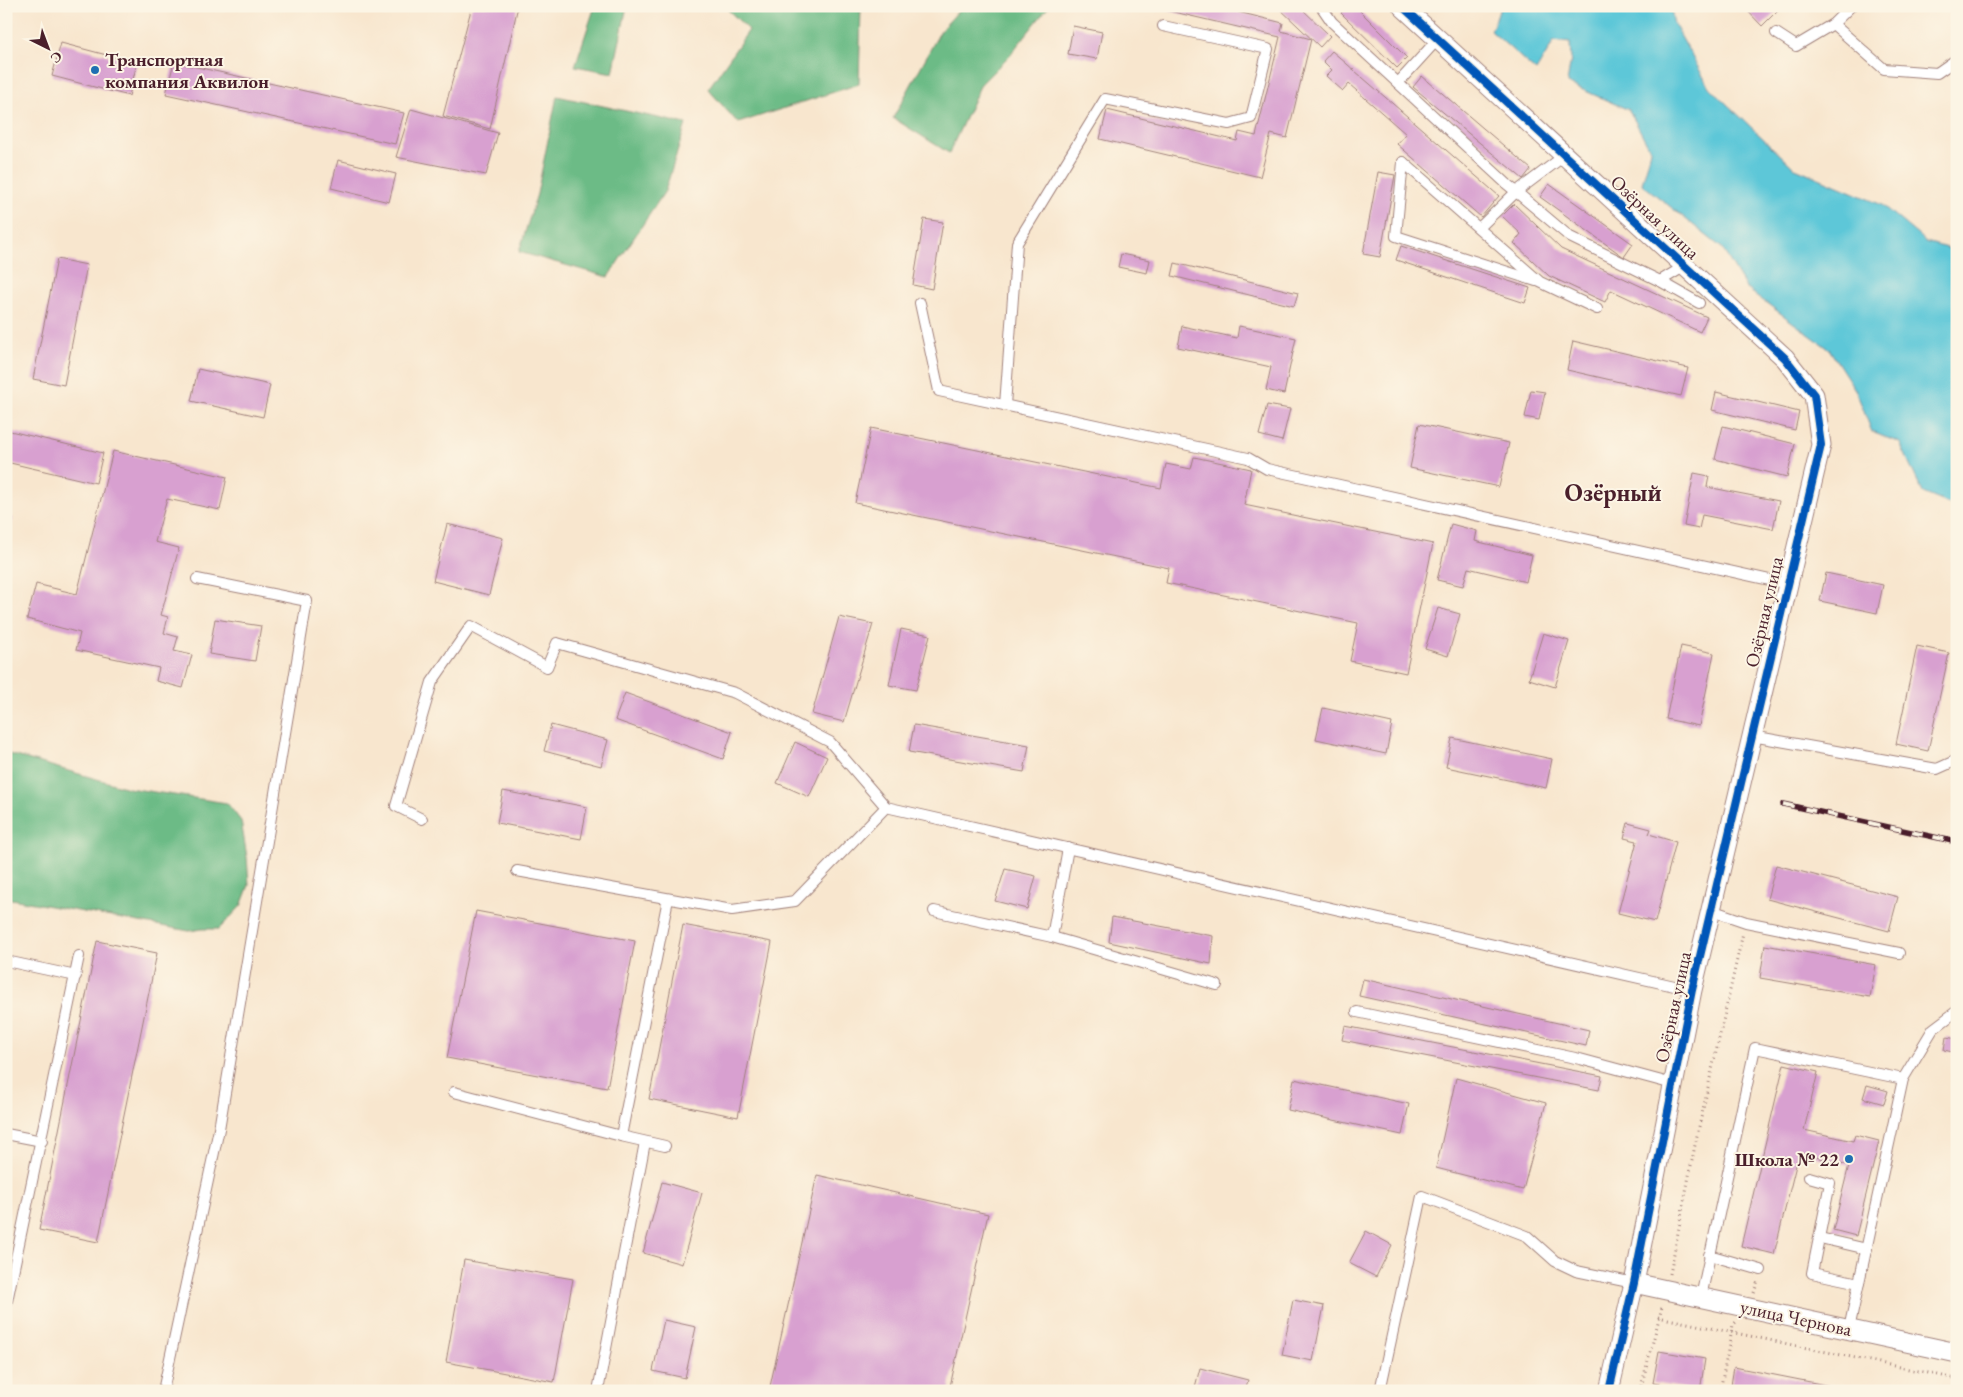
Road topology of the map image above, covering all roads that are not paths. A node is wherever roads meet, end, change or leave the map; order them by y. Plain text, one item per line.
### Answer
1 (1321, 6) edge
2 (1402, 6) edge
3 (1851, 6) edge
4 (1832, 24) junction
5 (1163, 26) dead end
6 (1776, 33) dead end
7 (1438, 39) junction
8 (1957, 59) edge
9 (1398, 83) junction
10 (1564, 156) junction
11 (1516, 192) junction
12 (1479, 228) junction
13 (1685, 266) junction
14 (1660, 281) junction
15 (1540, 282) junction
16 (920, 303) dead end
17 (1699, 303) dead end
18 (1597, 308) dead end
19 (1005, 405) junction
20 (197, 579) dead end
21 (1788, 584) junction
22 (1752, 736) junction
23 (1957, 760) edge
24 (886, 807) junction
25 (422, 818) dead end
26 (1068, 848) junction
27 (517, 872) dead end
28 (668, 899) junction
29 (1711, 910) junction
30 (934, 911) dead end
31 (1052, 937) junction
32 (1899, 953) dead end
33 (79, 956) dead end
34 (6, 961) edge
35 (76, 976) junction
36 (1217, 985) dead end
37 (1692, 990) junction
38 (1957, 1011) edge
39 (1357, 1012) dead end
40 (1903, 1079) junction
41 (1673, 1084) junction
42 (454, 1092) dead end
43 (6, 1134) edge
44 (621, 1136) junction
45 (42, 1141) junction
46 (645, 1142) junction
47 (665, 1146) dead end
48 (1810, 1177) dead end
49 (1820, 1238) junction
50 (1867, 1249) junction
51 (1710, 1255) junction
52 (1761, 1270) road end
53 (1634, 1283) junction
54 (1860, 1283) junction
55 (1701, 1297) junction
56 (6, 1306) edge
57 (1849, 1330) junction
58 (1957, 1353) edge
59 (162, 1391) edge
60 (598, 1391) edge
61 (1380, 1391) edge
62 (1610, 1391) edge

1 - 9 lane
2 - 7 street, Озёрная улица
3 - 4 lane
4 - 6 lane
4 - 8 lane
5 - 19 lane
7 - 9 lane
7 - 10 street, Озёрная улица
9 - 11 lane
10 - 11 lane
10 - 13 street, Озёрная улица
11 - 12 lane
11 - 14 lane
12 - 15 lane
12 - 15 lane
13 - 14 lane
13 - 21 street, Озёрная улица
14 - 17 lane
15 - 18 lane
16 - 19 lane
19 - 21 lane
20 - 59 lane
21 - 22 street, Озёрная улица
22 - 23 lane
22 - 29 street, Озёрная улица
24 - 25 lane
24 - 26 lane
24 - 28 lane
26 - 31 lane
26 - 37 lane
27 - 28 lane
28 - 44 lane
29 - 32 lane
29 - 37 street, Озёрная улица
30 - 31 lane
31 - 36 lane
33 - 35 lane
34 - 35 lane
35 - 45 lane
37 - 41 street, Озёрная улица
38 - 40 lane
39 - 41 lane
40 - 50 lane
40 - 51 lane
41 - 53 street, Озёрная улица
42 - 44 lane
43 - 45 lane
44 - 46 lane
45 - 56 lane
46 - 47 lane
46 - 60 lane
48 - 49 lane
49 - 50 lane
49 - 54 lane
50 - 54 lane
51 - 52 lane
51 - 55 lane
53 - 55 street, улица Чернова
53 - 61 lane
53 - 62 street, Озёрная улица
54 - 57 lane
55 - 57 street, улица Чернова
57 - 58 street, улица Чернова

